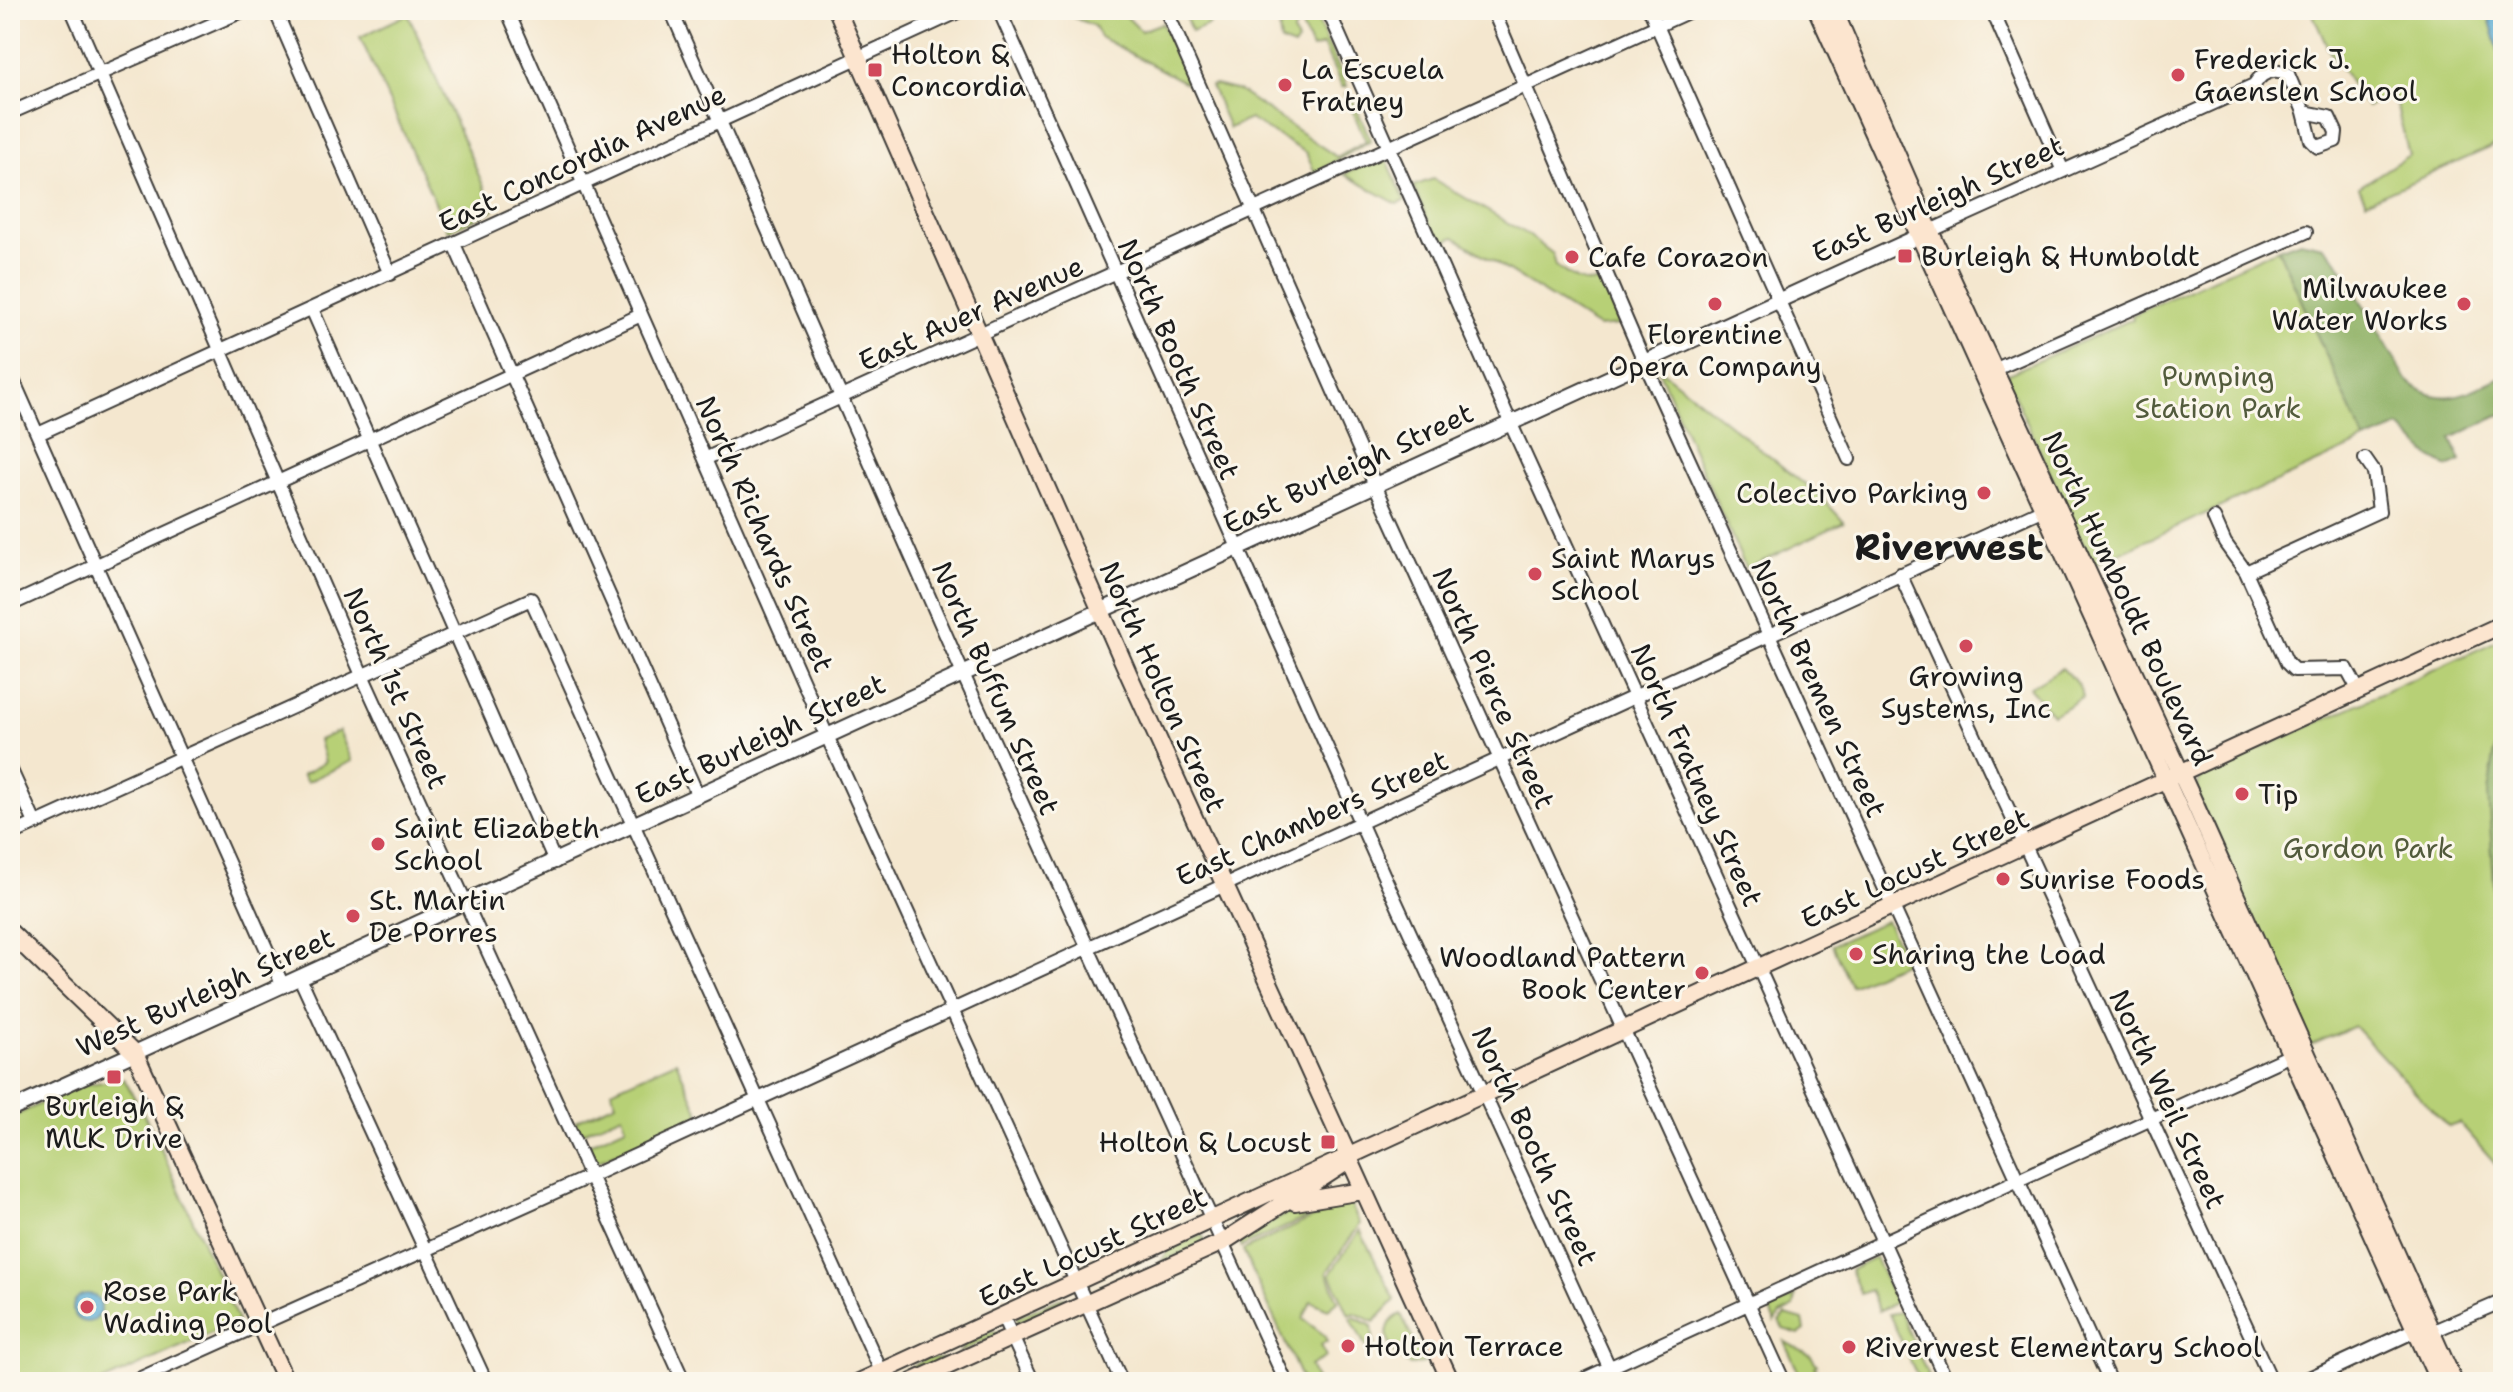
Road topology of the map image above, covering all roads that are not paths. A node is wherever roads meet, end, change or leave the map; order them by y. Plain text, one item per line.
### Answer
1 (72, 10) edge
2 (245, 10) edge
3 (275, 10) edge
4 (507, 10) edge
5 (671, 10) edge
6 (837, 10) edge
7 (962, 10) edge
8 (999, 10) edge
9 (1166, 10) edge
10 (1328, 10) edge
11 (1493, 10) edge
12 (1650, 10) edge
13 (1692, 10) edge
14 (1817, 10) edge
15 (1834, 10) edge
16 (1992, 10) edge
17 (1657, 26) junction
18 (858, 58) junction
19 (100, 74) junction
20 (1527, 87) junction
21 (2304, 112) dead end
22 (10, 113) edge
23 (720, 122) junction
24 (1389, 148) junction
25 (2063, 171) junction
26 (584, 184) junction
27 (1254, 210) junction
28 (2306, 232) dead end
29 (1924, 234) junction
30 (454, 244) junction
31 (390, 274) junction
32 (1114, 274) junction
33 (1778, 301) junction
34 (312, 309) junction
35 (641, 315) junction
36 (979, 337) junction
37 (223, 350) junction
38 (1644, 361) junction
39 (1988, 373) junction
40 (511, 374) junction
41 (11, 375) edge
42 (842, 398) junction
43 (1510, 422) junction
44 (38, 434) junction
45 (371, 440) junction
46 (707, 458) junction
47 (1849, 459) dead end
48 (2365, 459) dead end
49 (279, 483) junction
50 (1375, 485) junction
51 (2048, 507) junction
52 (2214, 518) dead end
53 (1237, 548) junction
54 (97, 566) junction
55 (2246, 572) junction
56 (1900, 574) junction
57 (10, 605) edge
58 (1101, 611) junction
59 (2503, 624) edge
60 (455, 633) junction
61 (1768, 635) junction
62 (963, 674) junction
63 (362, 675) junction
64 (2359, 691) junction
65 (1635, 696) junction
66 (827, 736) junction
67 (181, 757) junction
68 (1500, 759) junction
69 (10, 768) edge
70 (2173, 776) junction
71 (698, 796) junction
72 (35, 823) junction
73 (1361, 823) junction
74 (633, 826) junction
75 (10, 835) edge
76 (2025, 846) junction
77 (555, 862) junction
78 (1223, 885) junction
79 (466, 903) junction
80 (1893, 907) junction
81 (10, 932) edge
82 (1086, 947) junction
83 (1758, 968) junction
84 (300, 978) junction
85 (283, 986) junction
86 (950, 1009) junction
87 (1623, 1029) junction
88 (2297, 1052) junction
89 (135, 1053) junction
90 (1484, 1093) junction
91 (757, 1099) junction
92 (10, 1110) edge
93 (2152, 1121) junction
94 (1348, 1157) junction
95 (590, 1176) junction
96 (2020, 1182) junction
97 (1363, 1191) junction
98 (1281, 1206) junction
99 (1213, 1221) junction
100 (1883, 1241) junction
101 (1223, 1242) junction
102 (427, 1250) junction
103 (1077, 1283) junction
104 (2503, 1301) edge
105 (1086, 1302) junction
106 (1749, 1303) junction
107 (1003, 1317) junction
108 (261, 1324) junction
109 (2423, 1331) junction
110 (1012, 1337) junction
111 (1610, 1368) junction
112 (884, 1377) edge
113 (132, 1382) edge
114 (286, 1382) edge
115 (486, 1382) edge
116 (684, 1382) edge
117 (859, 1382) edge
118 (912, 1382) edge
119 (1033, 1382) edge
120 (1122, 1382) edge
121 (1286, 1382) edge
122 (1451, 1382) edge
123 (1578, 1382) edge
124 (1616, 1382) edge
125 (1784, 1382) edge
126 (1947, 1382) edge
127 (2110, 1382) edge
128 (2272, 1382) edge
129 (2303, 1382) edge
130 (2439, 1382) edge
131 (2454, 1382) edge

1 - 19 street, North 1st Street
2 - 19 street
3 - 31 street
4 - 26 street, North Richards Street
5 - 23 street, North Buffum Street
6 - 18 main road, North Holton Street
7 - 18 street, East Concordia Avenue
8 - 32 street, North Booth Street
9 - 27 street, North Pierce Street
10 - 24 street, North Fratney Street
11 - 20 street, North Bremen Street
12 - 17 street
13 - 17 street, East Auer Avenue
14 - 29 main road, North Humboldt Boulevard
15 - 29 main road, North Humboldt Boulevard
16 - 25 street
17 - 20 street, East Auer Avenue
17 - 33 street
18 - 23 street, East Concordia Avenue
18 - 36 main road, North Holton Street
19 - 22 street
19 - 37 street, North 1st Street
20 - 24 street, East Auer Avenue
20 - 38 street, North Bremen Street
21 - 25 street, East Burleigh Street
23 - 26 street, East Concordia Avenue
23 - 42 street, North Buffum Street
24 - 27 street, East Auer Avenue
24 - 43 street, North Fratney Street
25 - 29 street, East Burleigh Street
26 - 30 street, East Concordia Avenue
26 - 35 street, North Richards Street
27 - 32 street, East Auer Avenue
27 - 50 street, North Pierce Street
28 - 39 street
29 - 33 street, East Burleigh Street
29 - 39 main road, North Humboldt Boulevard
30 - 31 street, East Concordia Avenue
30 - 40 street
31 - 34 street, East Concordia Avenue
32 - 36 street, East Auer Avenue
32 - 53 street, North Booth Street
33 - 38 street, East Burleigh Street
33 - 47 street
34 - 37 street, East Concordia Avenue
34 - 45 street
35 - 40 street
35 - 46 street, North Richards Street
36 - 42 street, East Auer Avenue
36 - 58 main road, North Holton Street
37 - 44 street, East Concordia Avenue
37 - 49 street, North 1st Street
38 - 43 street, East Burleigh Street
38 - 61 street, North Bremen Street
39 - 51 main road, North Humboldt Boulevard
40 - 45 street
40 - 71 street
41 - 44 street
42 - 46 street, East Auer Avenue
42 - 62 street, North Buffum Street
43 - 50 street, East Burleigh Street
43 - 65 street, North Fratney Street
44 - 54 street
45 - 49 street
45 - 60 street
46 - 66 street, North Richards Street
48 - 55 street
49 - 54 street
49 - 63 street, North 1st Street
50 - 53 street, East Burleigh Street
50 - 68 street, North Pierce Street
51 - 56 street, East Chambers Street
51 - 70 main road, North Humboldt Boulevard
52 - 55 street
53 - 58 street, East Burleigh Street
53 - 73 street, North Booth Street
54 - 57 street
54 - 67 street
55 - 64 street
56 - 61 street, East Chambers Street
56 - 76 street, North Weil Street
58 - 62 street, East Burleigh Street
58 - 78 main road, North Holton Street
59 - 64 main road, East Locust Street
60 - 63 street
60 - 74 street
60 - 77 street
61 - 65 street, East Chambers Street
61 - 80 street, North Bremen Street
62 - 66 street, East Burleigh Street
62 - 82 street, North Buffum Street
63 - 67 street
63 - 79 street, North 1st Street
64 - 70 main road, East Locust Street
65 - 68 street, East Chambers Street
65 - 83 street, North Fratney Street
66 - 71 street, East Burleigh Street
66 - 86 street, North Richards Street
67 - 72 street
67 - 85 street
68 - 73 street, East Chambers Street
68 - 87 street, North Pierce Street
69 - 72 street
70 - 76 main road, East Locust Street
70 - 88 main road, North Humboldt Boulevard
71 - 74 street, East Burleigh Street
72 - 75 street
73 - 78 street, East Chambers Street
73 - 90 street, North Booth Street
74 - 77 street, East Burleigh Street
74 - 91 street
76 - 80 main road, East Locust Street
76 - 93 street, North Weil Street
77 - 79 street, East Burleigh Street
78 - 82 street, East Chambers Street
78 - 94 main road, North Holton Street
79 - 84 street, West Burleigh Street
79 - 95 street, North 1st Street
80 - 83 main road, East Locust Street
80 - 96 street, North Bremen Street
81 - 89 main road
82 - 86 street, East Chambers Street
82 - 99 street, North Buffum Street
83 - 87 main road, East Locust Street
83 - 100 street, North Fratney Street
84 - 85 street, West Burleigh Street
84 - 102 street
85 - 89 street, West Burleigh Street
86 - 91 street, East Chambers Street
86 - 103 street, North Richards Street
87 - 90 main road, East Locust Street
87 - 106 street, North Pierce Street
88 - 93 street
88 - 109 main road, North Humboldt Boulevard
89 - 92 street, West Burleigh Street
89 - 108 main road
90 - 94 main road, East Locust Street
90 - 111 street, North Booth Street
91 - 95 street, East Chambers Street
91 - 112 street
93 - 96 street
93 - 128 street, North Weil Street
94 - 97 main road, North Holton Street
94 - 98 main road, East Locust Street
94 - 99 main road, East Locust Street
95 - 102 street, East Chambers Street
95 - 116 street, North 1st Street
96 - 100 street
96 - 127 street, North Bremen Street
97 - 98 main road
97 - 122 main road, North Holton Street
98 - 101 main road, East Locust Street
99 - 101 street, North Buffum Street
99 - 103 main road, East Locust Street
100 - 106 street
100 - 126 street, North Fratney Street
101 - 105 main road, East Locust Street
101 - 121 street, North Buffum Street
102 - 108 street, East Chambers Street
102 - 115 street
103 - 105 street, North Richards Street
103 - 107 main road, East Locust Street
104 - 109 street
105 - 110 main road, East Locust Street
105 - 120 street, North Richards Street
106 - 111 street
106 - 125 street, North Pierce Street
107 - 110 street
107 - 112 main road, East Locust Street
108 - 113 street, East Chambers Street
108 - 114 main road
109 - 129 street
109 - 130 main road, North Humboldt Boulevard
109 - 131 main road, North Humboldt Boulevard
110 - 118 main road, East Locust Street
110 - 119 street
111 - 123 street
111 - 124 street, North Booth Street
112 - 117 main road, East Locust Street

